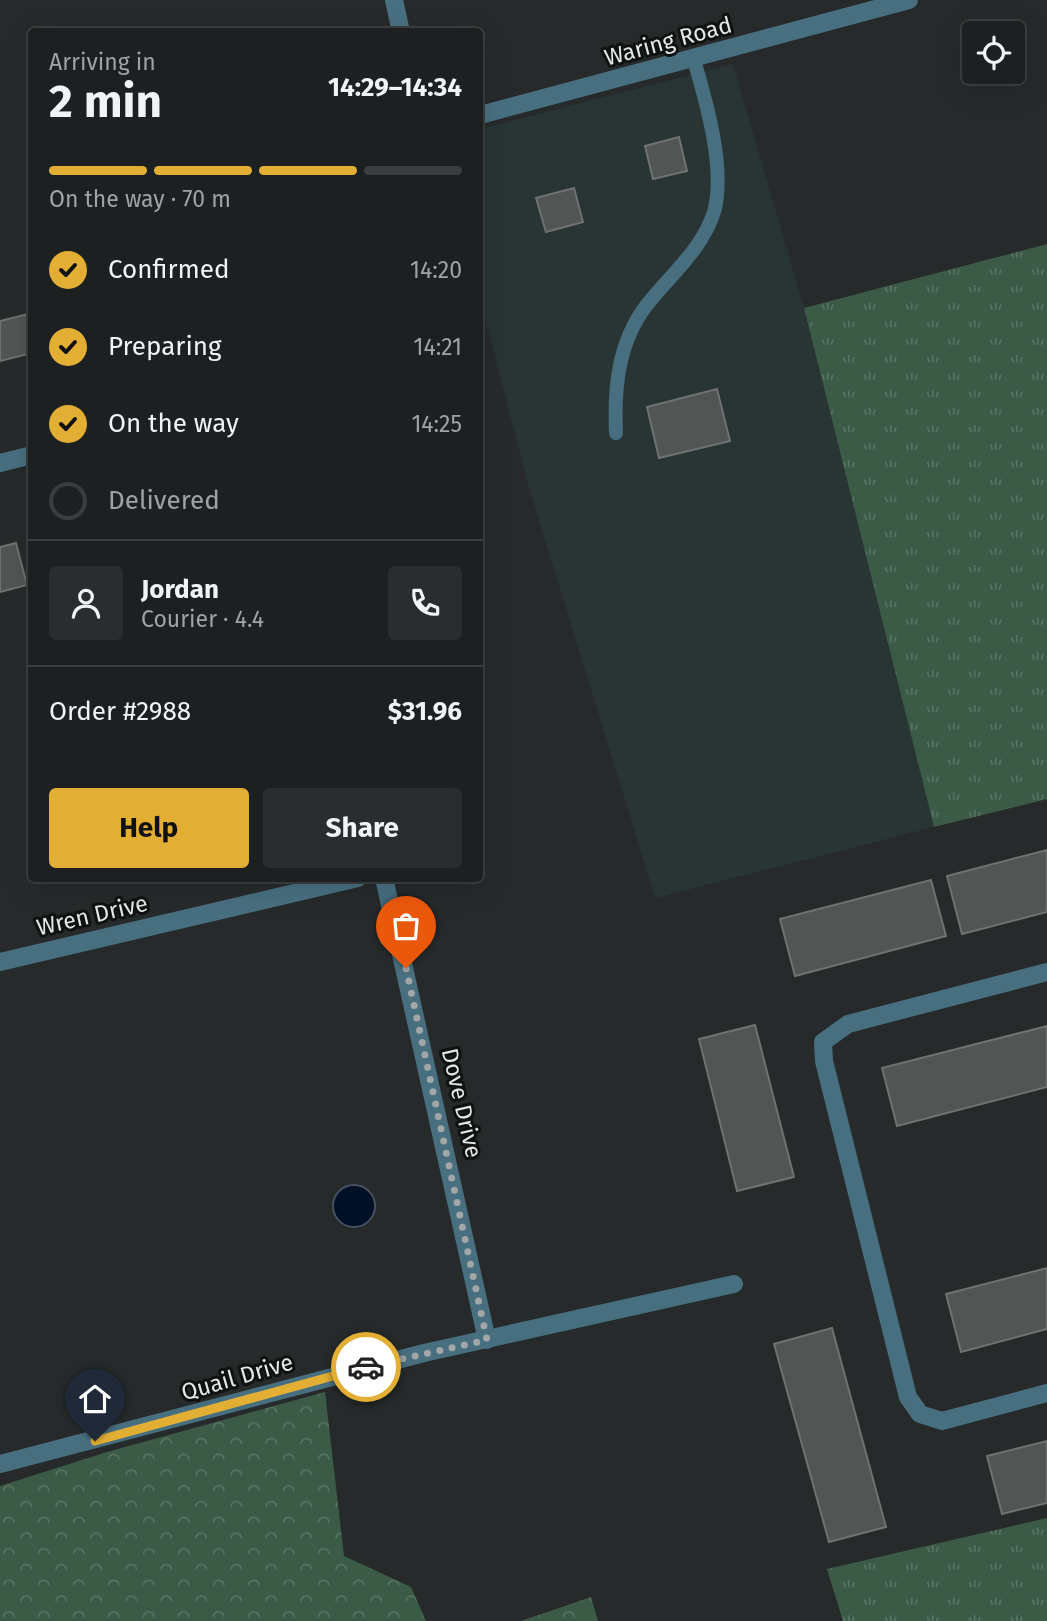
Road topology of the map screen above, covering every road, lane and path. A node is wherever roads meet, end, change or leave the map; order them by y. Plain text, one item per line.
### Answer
1 (394, 0) edge
2 (909, 0) edge
3 (890, 3) edge
4 (400, 28) edge
5 (694, 60) junction
6 (483, 114) edge
7 (616, 433) dead end
8 (28, 456) edge
9 (0, 463) edge
10 (341, 882) edge
11 (385, 882) edge
12 (0, 962) edge
13 (1047, 972) edge
14 (734, 1284) dead end
15 (487, 1340) junction
16 (1047, 1393) edge
17 (0, 1464) edge

1 - 4 street
2 - 3 street, Waring Road
3 - 5 street, Waring Road
5 - 6 street, Waring Road
5 - 7 lane
8 - 9 street
10 - 12 street, Wren Drive
11 - 15 street, Dove Drive
13 - 16 street
14 - 15 street, Quail Drive
15 - 17 street, Quail Drive

